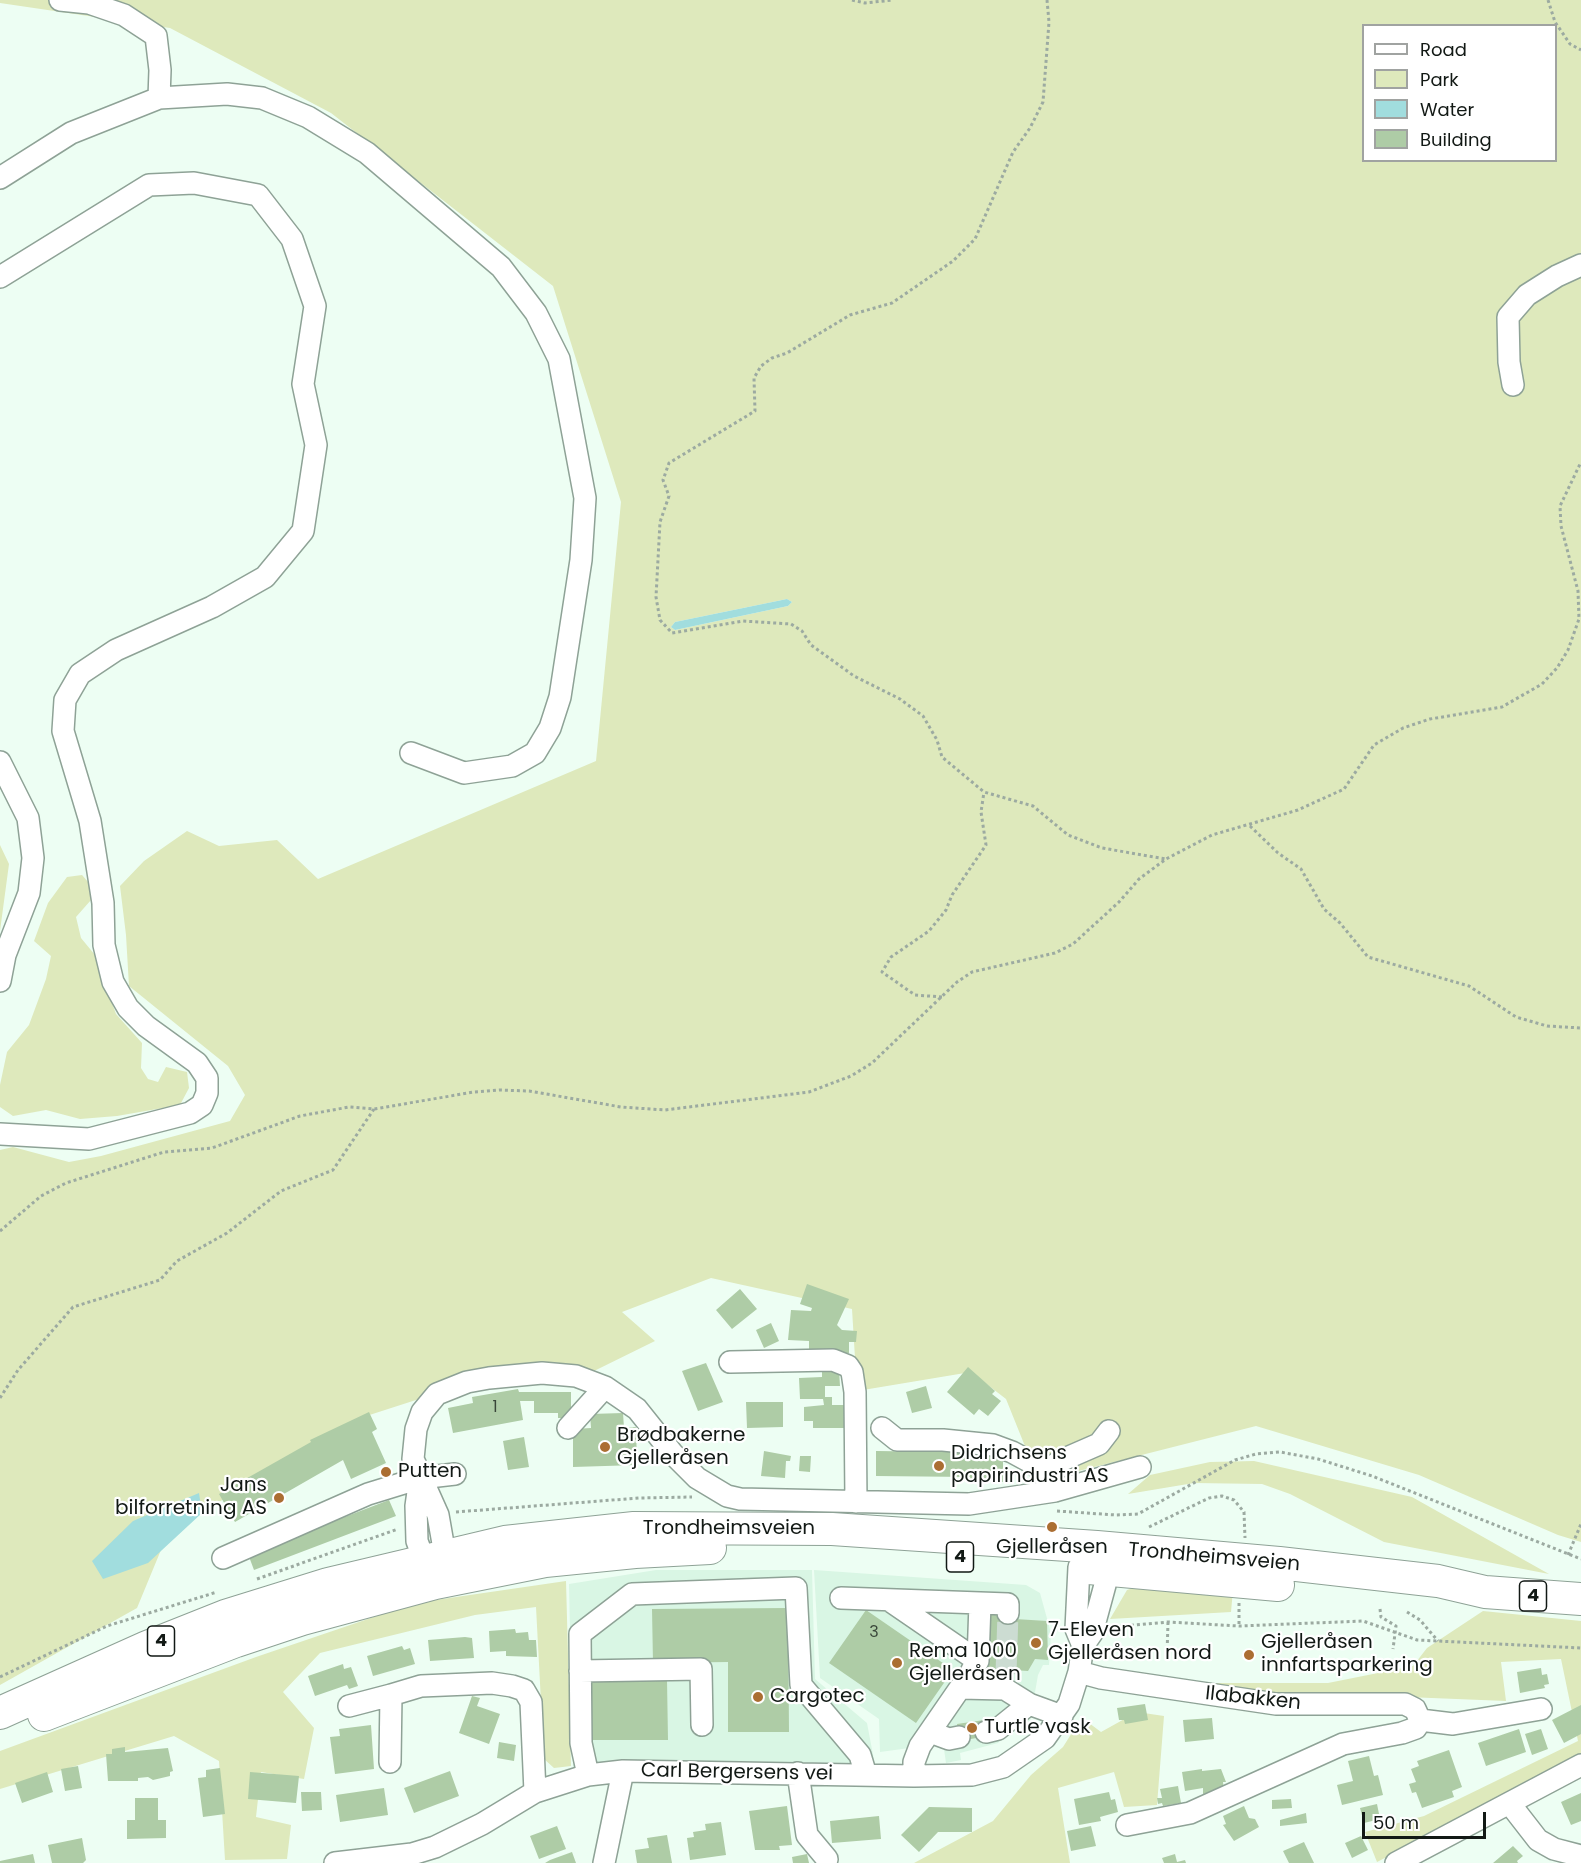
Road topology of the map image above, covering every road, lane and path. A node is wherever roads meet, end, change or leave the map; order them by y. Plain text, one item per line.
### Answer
1 (60, 0) edge
2 (852, 0) edge
3 (893, 0) edge
4 (1047, 0) edge
5 (1548, 0) edge
6 (1556, 24) edge
7 (1557, 25) edge
8 (1581, 50) edge
9 (159, 98) junction
10 (0, 178) edge
11 (1581, 265) edge
12 (0, 277) edge
13 (1513, 385) dead end
14 (1581, 462) edge
15 (411, 753) dead end
16 (0, 762) edge
17 (984, 792) junction
18 (1250, 825) junction
19 (1166, 859) junction
20 (0, 981) edge
21 (942, 997) junction
22 (1581, 1028) edge
23 (374, 1109) junction
24 (0, 1134) edge
25 (0, 1231) edge
26 (730, 1362) dead end
27 (605, 1387) junction
28 (0, 1398) edge
29 (568, 1428) dead end
30 (882, 1428) dead end
31 (1109, 1431) dead end
32 (1140, 1467) dead end
33 (455, 1474) dead end
34 (420, 1478) junction
35 (1049, 1482) junction
36 (856, 1502) junction
37 (1581, 1524) edge
38 (1141, 1529) dead end
39 (1245, 1549) dead end
40 (1568, 1555) dead end
41 (223, 1558) dead end
42 (1094, 1561) junction
43 (434, 1566) junction
44 (1238, 1596) dead end
45 (841, 1598) dead end
46 (1581, 1599) edge
47 (889, 1600) junction
48 (980, 1603) junction
49 (1380, 1609) dead end
50 (1407, 1612) dead end
51 (1008, 1613) dead end
52 (1168, 1622) junction
53 (1239, 1626) junction
54 (1395, 1633) junction
55 (1089, 1637) junction
56 (1438, 1641) junction
57 (1581, 1648) edge
58 (1393, 1649) dead end
59 (1167, 1655) dead end
60 (978, 1661) junction
61 (580, 1671) junction
62 (1079, 1672) junction
63 (960, 1688) junction
64 (391, 1695) junction
65 (1029, 1704) junction
66 (349, 1706) dead end
67 (1541, 1709) dead end
68 (0, 1713) edge
69 (1062, 1716) junction
70 (1420, 1720) junction
71 (702, 1725) dead end
72 (992, 1730) dead end
73 (0, 1734) edge
74 (390, 1762) dead end
75 (1581, 1765) edge
76 (624, 1771) junction
77 (798, 1773) junction
78 (866, 1774) junction
79 (588, 1775) junction
80 (914, 1776) junction
81 (535, 1792) junction
82 (1510, 1804) junction
83 (1127, 1826) dead end
84 (1581, 1856) edge
85 (411, 1858) edge
86 (827, 1859) dead end
87 (335, 1863) edge
88 (604, 1863) edge
89 (1396, 1863) edge

1 - 9 street
2 - 3 path
4 - 17 path
5 - 6 path
7 - 8 path
9 - 10 street
9 - 15 street
11 - 13 street
12 - 24 street
14 - 18 path
16 - 20 street
17 - 19 path
17 - 21 path
18 - 19 path
18 - 22 path
19 - 21 path
21 - 23 path
23 - 25 path
23 - 28 path
26 - 36 street
27 - 29 street
27 - 34 street
27 - 36 street
30 - 35 street
31 - 35 street
32 - 35 street
33 - 34 street
34 - 41 street
34 - 43 street
35 - 36 street
37 - 40 path
38 - 39 path
42 - 43 highway, Trondheimsveien / 4
42 - 46 highway, Trondheimsveien / 4
42 - 55 street, Carl Bergersens vei
43 - 68 highway, Trondheimsveien / 4
43 - 73 highway, Trondheimsveien / 4
44 - 53 path
45 - 47 street
47 - 48 street
47 - 60 street
48 - 51 street
48 - 60 street
49 - 54 path
50 - 56 path
52 - 53 path
52 - 55 path
52 - 59 path
53 - 54 path
54 - 56 path
54 - 58 path
55 - 62 street, Carl Bergersens vei
56 - 57 path
60 - 63 street
61 - 71 street
61 - 78 street
61 - 79 street
62 - 69 street, Carl Bergersens vei
62 - 70 street, Ilabakken
63 - 65 street
63 - 80 street
64 - 66 street
64 - 74 street
64 - 81 street
65 - 69 street
65 - 72 street
67 - 70 street, Ilabakken
69 - 80 street, Carl Bergersens vei
70 - 83 street
75 - 82 street
76 - 77 street, Carl Bergersens vei
76 - 79 street, Carl Bergersens vei
76 - 88 street
77 - 78 street, Carl Bergersens vei
77 - 86 street
78 - 80 street, Carl Bergersens vei
79 - 81 street, Carl Bergersens vei
81 - 85 street, Carl Bergersens vei
82 - 84 street
82 - 89 street
85 - 87 street, Carl Bergersens vei

